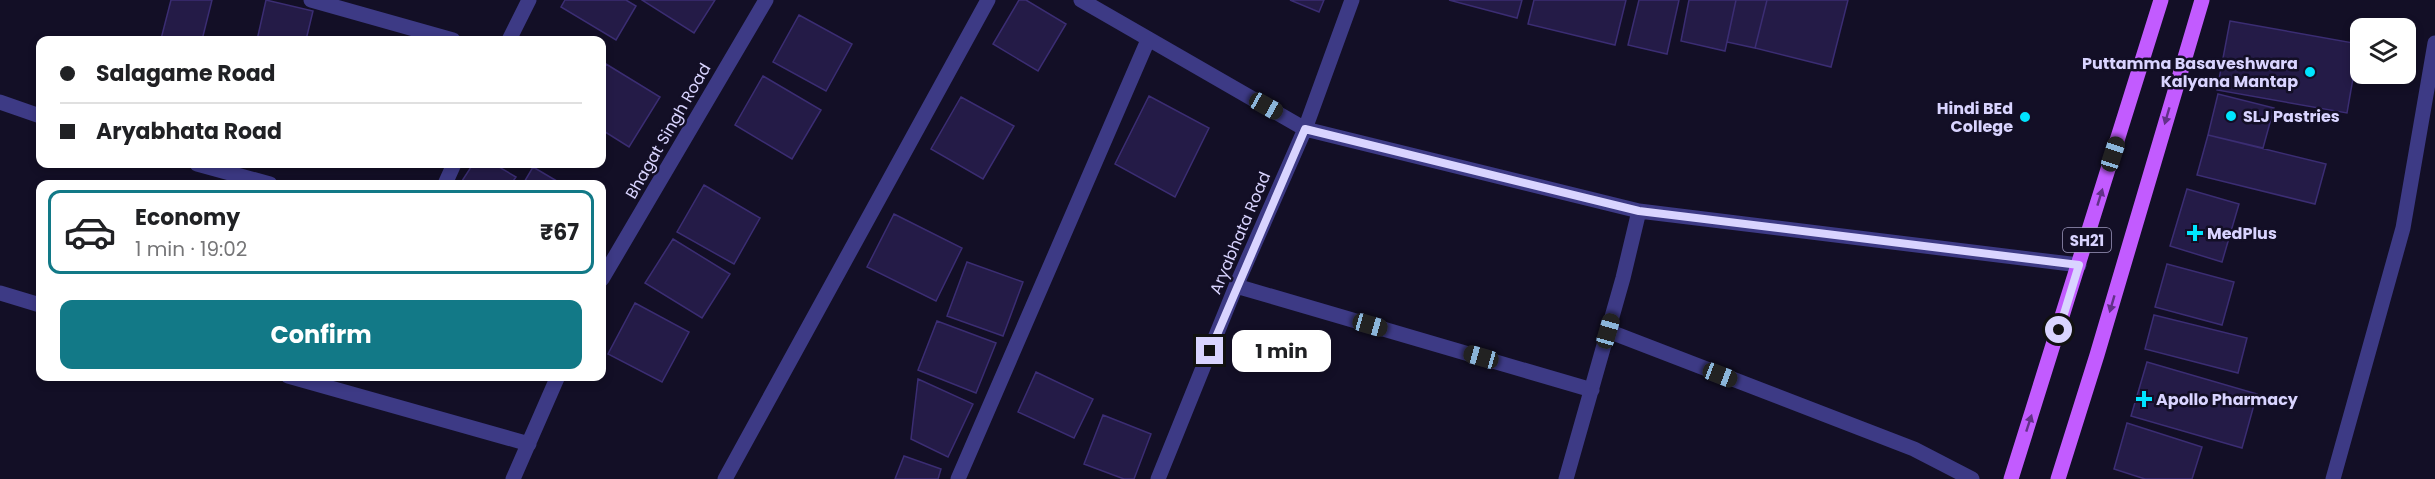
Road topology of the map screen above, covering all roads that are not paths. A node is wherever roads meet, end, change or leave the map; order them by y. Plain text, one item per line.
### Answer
1 (311, 0) edge
2 (528, 0) edge
3 (766, 0) edge
4 (988, 0) edge
5 (1081, 0) edge
6 (1352, 0) edge
7 (2161, 0) edge
8 (2202, 0) edge
9 (439, 36) edge
10 (510, 36) edge
11 (1148, 40) junction
12 (2435, 43) edge
13 (0, 102) edge
14 (36, 115) edge
15 (1305, 129) junction
16 (212, 168) edge
17 (255, 180) edge
18 (1639, 211) junction
19 (2079, 265) junction
20 (606, 272) edge
21 (1236, 286) junction
22 (0, 293) edge
23 (36, 304) edge
24 (1608, 331) junction
25 (306, 381) edge
26 (556, 381) edge
27 (1592, 390) junction
28 (529, 444) junction
29 (513, 479) edge
30 (725, 479) edge
31 (958, 479) edge
32 (1158, 479) edge
33 (1566, 479) edge
34 (1972, 479) edge
35 (2011, 479) edge
36 (2058, 479) edge
37 (2332, 479) edge

1 - 9 street
2 - 10 street
3 - 20 street, Bhagat Singh Road
4 - 30 street
5 - 11 street
6 - 15 street, Aryabhata Road
19 -> 7 main road, SH21
8 -> 36 main road
11 - 15 street
11 - 31 street
12 - 37 street
13 - 14 street
15 - 18 street
15 - 21 street, Aryabhata Road
16 - 17 street
18 - 19 street
18 - 24 street
35 -> 19 main road, SH21
21 - 27 street
21 - 32 street, Aryabhata Road
22 - 23 street
24 - 27 street
24 - 34 street
25 - 28 street
26 - 28 street
27 - 33 street
28 - 29 street

